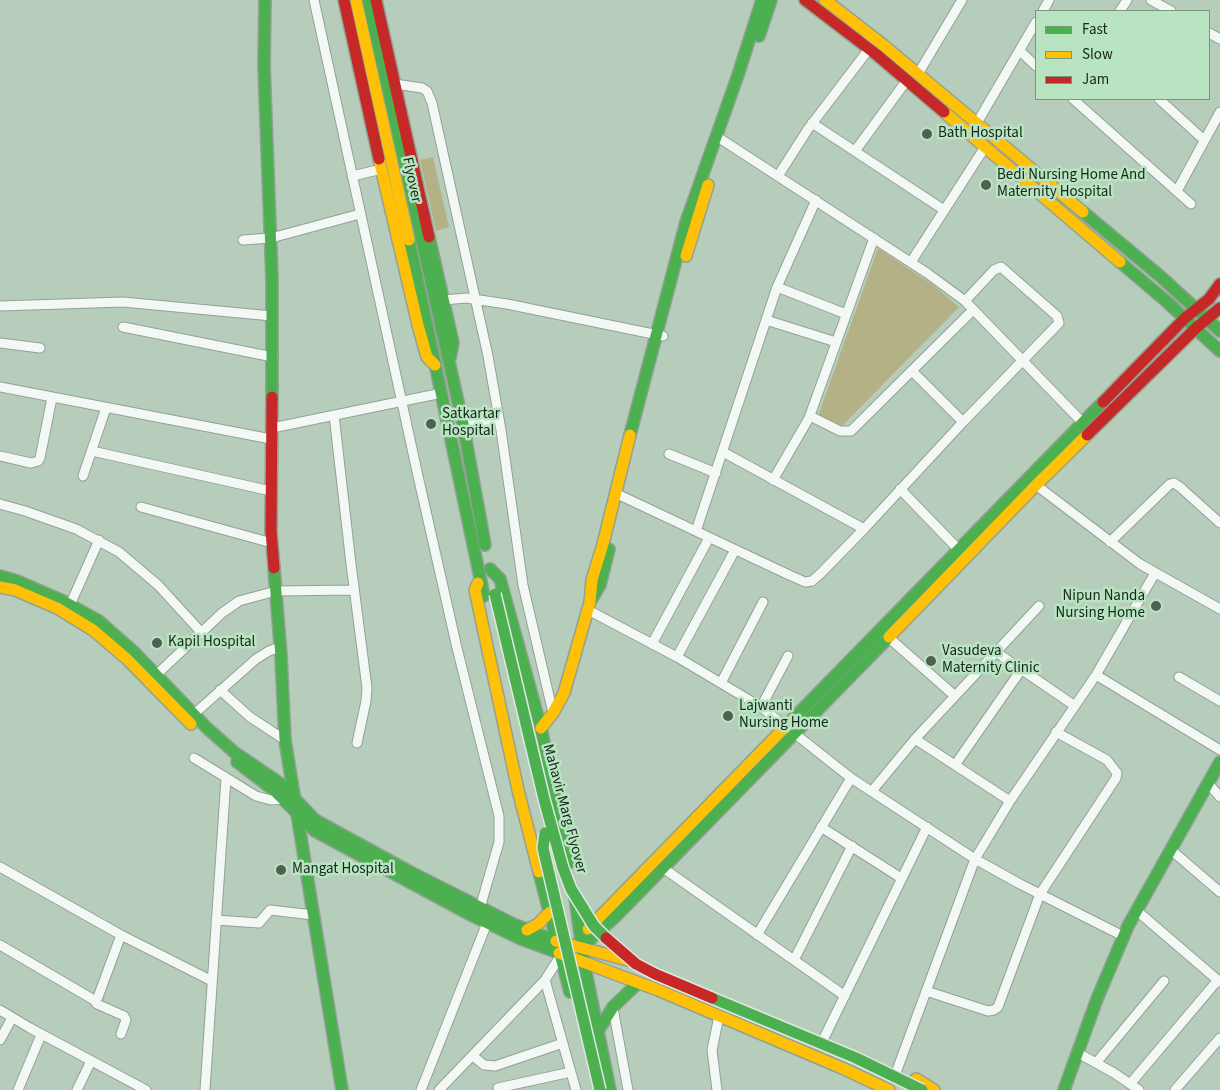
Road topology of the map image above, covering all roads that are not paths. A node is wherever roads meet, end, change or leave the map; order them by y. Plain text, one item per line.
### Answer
1 (265, 0) edge
2 (314, 0) edge
3 (344, 0) edge
4 (356, 0) edge
5 (368, 0) edge
6 (376, 0) edge
7 (762, 0) edge
8 (771, 0) edge
9 (805, 0) edge
10 (962, 0) edge
11 (1151, 0) edge
12 (828, 1) edge
13 (1169, 10) edge
14 (1035, 24) edge
15 (869, 48) junction
16 (1020, 51) junction
17 (1035, 65) edge
18 (918, 74) junction
19 (907, 80) junction
20 (396, 84) junction
21 (1074, 100) edge
22 (1160, 100) edge
23 (1220, 112) edge
24 (812, 123) junction
25 (977, 123) junction
26 (970, 135) junction
27 (720, 138) junction
28 (1204, 140) junction
29 (985, 147) junction
30 (855, 151) junction
31 (382, 169) junction
32 (352, 176) junction
33 (778, 176) junction
34 (1177, 191) junction
35 (816, 200) junction
36 (1191, 204) dead end
37 (944, 210) junction
38 (360, 214) junction
39 (271, 238) junction
40 (874, 238) junction
41 (242, 240) dead end
42 (910, 262) junction
43 (1220, 284) edge
44 (777, 287) junction
45 (476, 299) junction
46 (444, 300) junction
47 (964, 301) junction
48 (0, 306) edge
49 (1220, 308) edge
50 (973, 310) junction
51 (1197, 310) junction
52 (846, 314) junction
53 (272, 316) junction
54 (1185, 318) junction
55 (1207, 319) junction
56 (766, 320) junction
57 (123, 328) dead end
58 (1196, 328) junction
59 (1220, 331) edge
60 (659, 335) junction
61 (836, 342) junction
62 (0, 343) edge
63 (40, 348) dead end
64 (1220, 351) edge
65 (273, 357) junction
66 (449, 360) junction
67 (1023, 361) junction
68 (437, 367) junction
69 (912, 371) junction
70 (0, 388) edge
71 (442, 393) junction
72 (52, 398) junction
73 (401, 401) junction
74 (106, 408) junction
75 (334, 415) junction
76 (810, 416) junction
77 (499, 418) junction
78 (963, 422) junction
79 (1083, 423) junction
80 (463, 424) junction
81 (272, 433) junction
82 (92, 451) junction
83 (723, 452) junction
84 (669, 454) dead end
85 (0, 456) edge
86 (716, 473) junction
87 (83, 476) dead end
88 (773, 480) junction
89 (1032, 482) junction
90 (900, 489) junction
91 (271, 490) junction
92 (618, 494) junction
93 (0, 504) edge
94 (141, 508) dead end
95 (1220, 522) edge
96 (864, 530) junction
97 (696, 531) junction
98 (709, 538) junction
99 (99, 540) junction
100 (1110, 542) junction
101 (272, 543) junction
102 (735, 550) junction
103 (959, 550) junction
104 (1155, 573) junction
105 (486, 574) junction
106 (0, 576) edge
107 (0, 586) edge
108 (354, 590) junction
109 (276, 591) junction
110 (489, 595) junction
111 (763, 602) dead end
112 (70, 605) junction
113 (589, 606) junction
114 (1039, 606) dead end
115 (1220, 609) edge
116 (202, 632) junction
117 (888, 637) junction
118 (652, 644) junction
119 (280, 647) junction
120 (996, 652) junction
121 (788, 656) dead end
122 (677, 657) junction
123 (1021, 670) junction
124 (1096, 675) junction
125 (1179, 677) dead end
126 (153, 679) junction
127 (721, 683) junction
128 (220, 690) junction
129 (955, 696) junction
130 (1220, 700) edge
131 (1075, 706) junction
132 (761, 707) junction
133 (553, 713) junction
134 (194, 714) junction
135 (541, 728) junction
136 (791, 731) junction
137 (1056, 732) junction
138 (915, 739) junction
139 (285, 740) junction
140 (357, 743) dead end
141 (1220, 750) edge
142 (194, 758) dead end
143 (1220, 762) edge
144 (955, 765) junction
145 (226, 778) junction
146 (851, 778) junction
147 (1208, 783) junction
148 (872, 791) junction
149 (1220, 796) edge
150 (289, 798) junction
151 (1010, 801) junction
152 (296, 812) junction
153 (821, 827) junction
154 (927, 827) junction
155 (544, 833) junction
156 (852, 846) junction
157 (1170, 849) junction
158 (976, 859) junction
159 (0, 866) edge
160 (663, 868) junction
161 (901, 878) junction
162 (1220, 892) edge
163 (1040, 894) junction
164 (480, 908) junction
165 (1136, 910) junction
166 (550, 912) junction
167 (313, 915) junction
168 (490, 918) junction
169 (216, 920) junction
170 (527, 930) junction
171 (121, 935) junction
172 (757, 935) junction
173 (1123, 936) junction
174 (581, 942) junction
175 (564, 943) junction
176 (0, 944) edge
177 (561, 955) junction
178 (794, 960) junction
179 (584, 963) junction
180 (545, 980) junction
181 (212, 981) junction
182 (1164, 981) dead end
183 (1219, 981) edge
184 (638, 983) junction
185 (926, 991) junction
186 (845, 996) junction
187 (94, 1000) junction
188 (612, 1007) junction
189 (0, 1010) edge
190 (719, 1016) junction
191 (12, 1018) junction
192 (598, 1031) junction
193 (42, 1034) junction
194 (121, 1034) dead end
195 (824, 1038) junction
196 (1220, 1038) edge
197 (0, 1040) edge
198 (563, 1043) junction
199 (1078, 1053) junction
200 (472, 1056) junction
201 (90, 1061) junction
202 (1096, 1062) junction
203 (897, 1070) junction
204 (571, 1072) junction
205 (1130, 1084) junction
206 (498, 1088) dead end
207 (143, 1089) edge
208 (886, 1089) edge
209 (18, 1090) edge
210 (77, 1090) edge
211 (205, 1090) edge
212 (342, 1090) edge
213 (421, 1090) edge
214 (439, 1090) edge
215 (576, 1090) edge
216 (594, 1090) edge
217 (600, 1090) edge
218 (610, 1090) edge
219 (628, 1090) edge
220 (717, 1090) edge
221 (907, 1090) edge
222 (922, 1090) edge
223 (934, 1090) edge
224 (1064, 1090) edge
225 (1139, 1090) edge
226 (1175, 1090) edge

1 - 39 main road
2 - 32 street
3 - 31 main road
4 - 68 main road, Flyover
5 - 66 main road, Flyover
6 - 20 main road
7 - 27 main road
8 - 27 main road
9 - 15 main road
10 - 18 street
11 - 13 street
12 - 18 main road
14 - 16 street
15 - 19 main road
15 - 24 street
16 - 17 street
16 - 25 street
18 - 25 main road
19 - 26 main road
19 - 30 street
20 - 45 street
20 - 46 main road
21 - 34 street
22 - 28 street
23 - 28 street
24 - 30 street
24 - 33 street
25 - 26 street
25 - 51 main road
26 - 29 main road
27 - 33 street
27 - 60 main road
28 - 34 street
29 - 37 street
29 - 54 main road
30 - 37 street
31 - 32 street
31 - 68 main road
32 - 38 street
33 - 35 street
34 - 36 street
35 - 40 street
35 - 44 street
37 - 42 street
38 - 39 street
38 - 73 street
39 - 41 street
39 - 53 main road
40 - 42 street
40 - 52 street
42 - 47 street
43 - 51 main road
44 - 52 street
44 - 56 street
45 - 46 street
45 - 60 street
45 - 77 street
46 - 66 main road
47 - 50 street
47 - 67 street
48 - 53 street
49 - 55 main road
50 - 67 street
50 - 69 street
51 - 54 main road
51 - 55 main road
52 - 61 street
53 - 65 main road
54 - 58 main road
54 - 79 main road
55 - 58 main road
55 - 59 main road
56 - 61 street
56 - 83 street
57 - 65 street
58 - 64 main road
58 - 89 main road
60 - 92 main road
61 - 76 street
62 - 63 street
65 - 81 main road
66 - 80 main road
67 - 78 street
67 - 79 street
68 - 71 main road, Flyover
69 - 76 street
69 - 78 street
70 - 72 street
71 - 73 street
71 - 105 main road, Flyover
72 - 74 street
72 - 85 street
73 - 75 street
73 - 164 street
74 - 81 street
74 - 82 street
75 - 81 street
75 - 108 street
76 - 88 street
77 - 80 street
77 - 133 street
78 - 90 street
79 - 89 main road
80 - 105 main road
81 - 91 main road
82 - 87 street
82 - 91 street
83 - 86 street
83 - 88 street
84 - 86 street
86 - 97 street
88 - 96 street
89 - 100 street
89 - 103 main road
89 - 117 main road
90 - 96 street
90 - 103 street
91 - 101 main road
92 - 97 street
92 - 113 main road
93 - 99 street
94 - 101 street
95 - 100 street
96 - 102 street
97 - 98 street
98 - 102 street
98 - 118 street
99 - 112 street
99 - 116 street
100 - 104 street
101 - 109 main road
102 - 122 street
103 - 136 main road
104 - 115 street
104 - 124 street
105 - 110 main road, Mahavir Marg Flyover
105 - 135 main road
105 - 166 main road
106 - 112 main road
107 - 126 main road
108 - 109 street
108 - 140 street
109 - 116 street
109 - 119 main road
110 - 155 main road, Mahavir Marg Flyover
110 - 222 main road, Mahavir Marg Flyover, bridge
111 - 127 street
112 - 126 main road
113 - 118 street
113 - 133 main road
114 - 120 street
116 - 126 street
117 - 129 street
117 - 136 main road
118 - 122 street
119 - 128 street
119 - 139 main road
120 - 123 street
120 - 129 street
121 - 132 street
122 - 127 street
123 - 131 street
123 - 144 street
124 - 131 street
124 - 141 street
125 - 130 street
126 - 134 main road
126 - 150 main road
127 - 132 street
128 - 134 street
128 - 139 street
129 - 138 street
131 - 137 street
132 - 136 street
133 - 135 main road
134 - 150 main road
135 - 174 main road
136 - 146 street
136 - 160 main road
136 - 174 main road
137 - 151 street
137 - 163 street
138 - 144 street
138 - 148 street
139 - 150 main road
142 - 145 street
143 - 147 main road
144 - 151 street
145 - 150 street
145 - 169 street
146 - 148 street
146 - 153 street
147 - 149 street
147 - 157 main road
148 - 154 street
150 - 152 main road
150 - 164 main road
151 - 158 street
152 - 167 main road
152 - 168 main road
153 - 156 street
153 - 172 street
154 - 158 street
154 - 161 street
155 - 217 main road, bridge
155 - 221 main road, Mahavir Marg Flyover
156 - 161 street
156 - 178 street
157 - 162 street
157 - 165 main road
158 - 163 street
158 - 185 street
159 - 171 street
160 - 172 street
160 - 174 main road
161 - 186 street
163 - 173 street
163 - 185 street
164 - 168 main road
165 - 173 main road
165 - 183 street
166 - 170 main road
166 - 175 main road
167 - 169 street
167 - 212 main road
168 - 170 main road
168 - 177 main road
168 - 213 street
169 - 181 street
170 - 175 main road
171 - 181 street
171 - 187 street
172 - 178 street
173 - 199 main road
174 - 175 main road
174 - 179 main road
174 - 195 main road
175 - 177 main road
176 - 187 street
177 - 179 main road
177 - 180 street
177 - 216 main road
178 - 186 street
179 - 184 main road
179 - 192 main road
180 - 198 street
180 - 200 street
181 - 211 street
182 - 202 street
183 - 205 street
184 - 188 main road
184 - 190 main road
185 - 203 street
186 - 195 street
187 - 194 street
188 - 192 main road
188 - 219 street
189 - 191 street
190 - 208 main road
190 - 220 street
191 - 193 street
191 - 197 street
192 - 218 main road
193 - 201 street
193 - 209 street
195 - 203 main road
196 - 226 street
198 - 200 street
198 - 204 street
199 - 202 street
199 - 224 main road
200 - 214 street
201 - 207 street
201 - 210 street
202 - 205 street
203 - 223 main road
204 - 206 street
204 - 215 street
205 - 225 street

